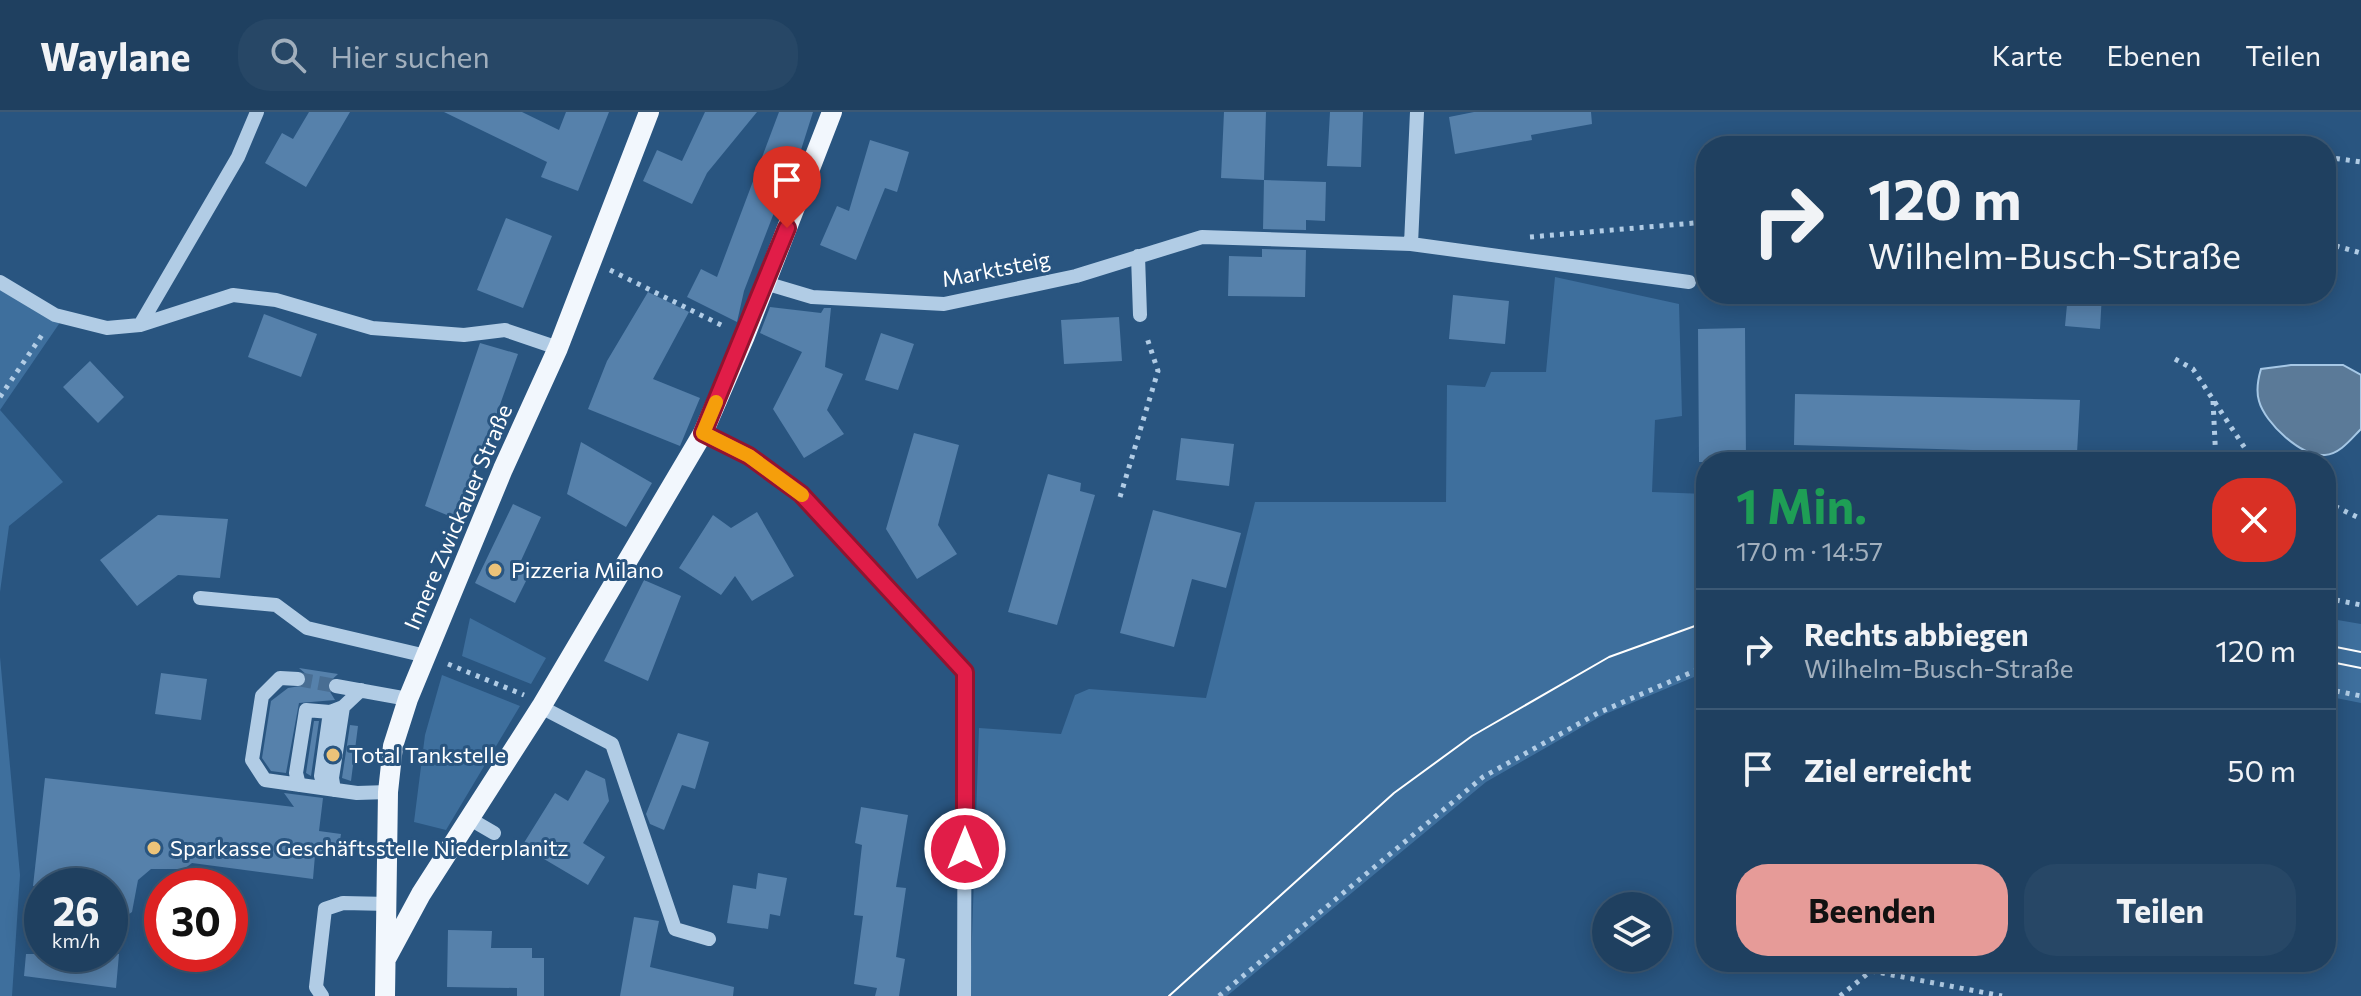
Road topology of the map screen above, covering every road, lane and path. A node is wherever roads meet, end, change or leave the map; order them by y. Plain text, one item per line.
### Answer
1 (257, 112) edge
2 (649, 112) edge
3 (832, 112) edge
4 (1417, 112) edge
5 (2336, 158) edge
6 (2361, 162) edge
7 (1696, 223) edge
8 (1514, 238) dead end
9 (1411, 244) junction
10 (2336, 246) edge
11 (2361, 253) edge
12 (1138, 256) junction
13 (591, 261) junction
14 (0, 282) edge
15 (1689, 282) dead end
16 (765, 283) junction
17 (55, 315) junction
18 (1140, 315) joint
19 (140, 325) junction
20 (745, 336) junction
21 (558, 348) junction
22 (2175, 359) dead end
23 (0, 397) edge
24 (2213, 400) junction
25 (703, 433) junction
26 (2216, 452) edge
27 (2247, 452) edge
28 (1120, 497) dead end
29 (2336, 507) edge
30 (2361, 519) edge
31 (200, 598) dead end
32 (2336, 600) edge
33 (2361, 605) edge
34 (426, 656) junction
35 (1696, 670) edge
36 (298, 679) tunnel mouth
37 (336, 686) tunnel mouth
38 (361, 690) junction
39 (2336, 691) edge
40 (2361, 696) edge
41 (408, 699) junction
42 (541, 707) junction
43 (336, 710) junction
44 (299, 785) junction
45 (330, 789) junction
46 (388, 792) junction
47 (470, 819) junction
48 (494, 833) dead end
49 (421, 894) junction
50 (389, 904) junction
51 (709, 939) dead end
52 (387, 957) junction
53 (1870, 972) edge
54 (1876, 972) edge
55 (322, 996) edge
56 (385, 996) edge
57 (964, 996) edge
58 (1219, 996) edge
59 (1840, 996) edge
60 (2002, 996) edge

1 - 19 street
2 - 13 main road, Innere Zwickauer Straße
3 - 16 main road
4 - 9 street
5 - 6 path
7 - 8 path
9 - 12 street, Marktsteig
9 - 15 street, Marktsteig
10 - 11 path
12 - 16 street, Marktsteig
12 - 18 street
13 - 20 path
13 - 21 main road, Innere Zwickauer Straße
14 - 17 street
16 - 20 main road
17 - 19 street
17 - 23 path
18 - 28 path
19 - 21 street
20 - 25 main road
21 - 34 main road, Innere Zwickauer Straße
22 - 24 path
24 - 26 path
24 - 27 path
25 - 42 main road
25 - 57 street
29 - 30 path
31 - 34 street
32 - 33 path
34 - 41 main road, Innere Zwickauer Straße
34 - 42 path
35 - 58 path
36 - 44 street
37 - 38 street
38 - 41 street
38 - 43 street
39 - 40 path
41 - 46 main road, Innere Zwickauer Straße
42 - 47 main road
42 - 51 street
43 - 44 street
43 - 45 street
44 - 45 street
45 - 46 street
46 - 50 main road, Innere Zwickauer Straße
47 - 48 street
47 - 49 main road
49 - 50 main road
49 - 52 main road
50 - 52 main road, Innere Zwickauer Straße
50 - 55 street
52 - 56 main road, Innere Zwickauer Straße
53 - 59 path
54 - 60 path

